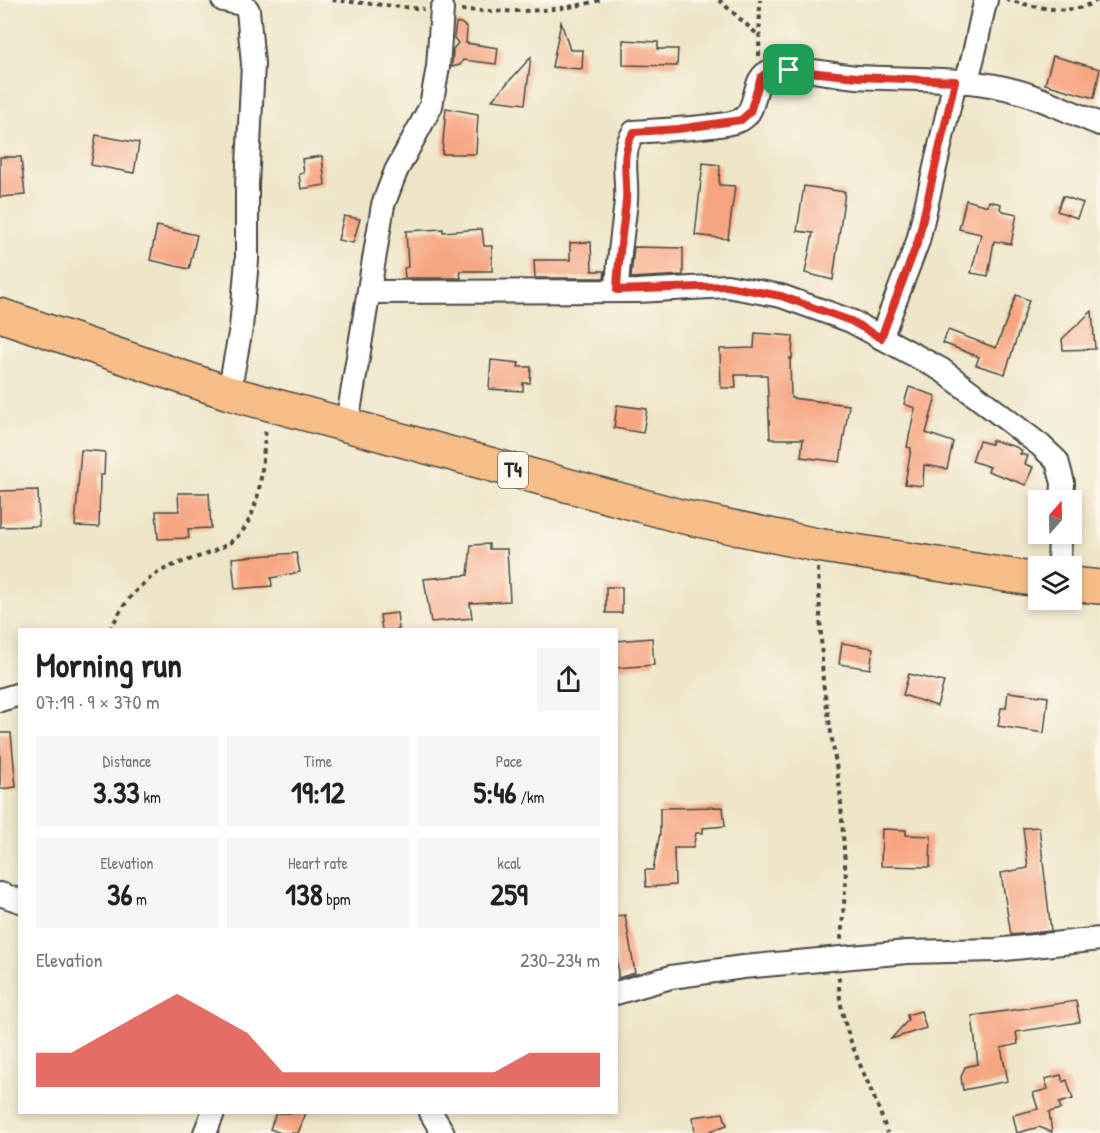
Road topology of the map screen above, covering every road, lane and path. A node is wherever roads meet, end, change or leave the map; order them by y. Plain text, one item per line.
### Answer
1 (224, 0) edge
2 (332, 0) edge
3 (600, 0) edge
4 (718, 0) edge
5 (759, 0) edge
6 (986, 0) edge
7 (1004, 0) edge
8 (1097, 0) edge
9 (442, 9) junction
10 (758, 36) junction
11 (761, 77) junction
12 (960, 81) junction
13 (1100, 124) edge
14 (617, 290) junction
15 (369, 292) junction
16 (0, 315) edge
17 (881, 338) junction
18 (229, 393) junction
19 (270, 405) junction
20 (348, 424) junction
21 (1063, 490) edge
22 (817, 545) junction
23 (1028, 578) edge
24 (1082, 585) edge
25 (1100, 587) edge
26 (111, 628) edge
27 (18, 695) edge
28 (0, 700) edge
29 (0, 894) edge
30 (18, 900) edge
31 (1100, 939) edge
32 (840, 958) junction
33 (618, 992) edge
34 (213, 1114) edge
35 (432, 1114) edge
36 (205, 1133) edge
37 (443, 1133) edge
38 (887, 1133) edge

1 - 18 street
2 - 9 path
3 - 9 path
4 - 10 path
5 - 10 path
6 - 12 street
7 - 8 path
9 - 15 street
10 - 11 path
11 - 12 street
11 - 14 street
12 - 13 street
12 - 17 street
14 - 15 street
14 - 17 street
15 - 20 street
16 - 18 highway, T4
17 - 21 street
18 - 19 highway, T4
19 - 20 highway, T4
19 - 26 path
20 - 22 highway, T4
22 - 23 highway, T4
22 - 32 path
24 - 25 highway
27 - 28 street
29 - 30 street
31 - 32 street
32 - 33 street
32 - 38 path
34 - 36 street
35 - 37 street

